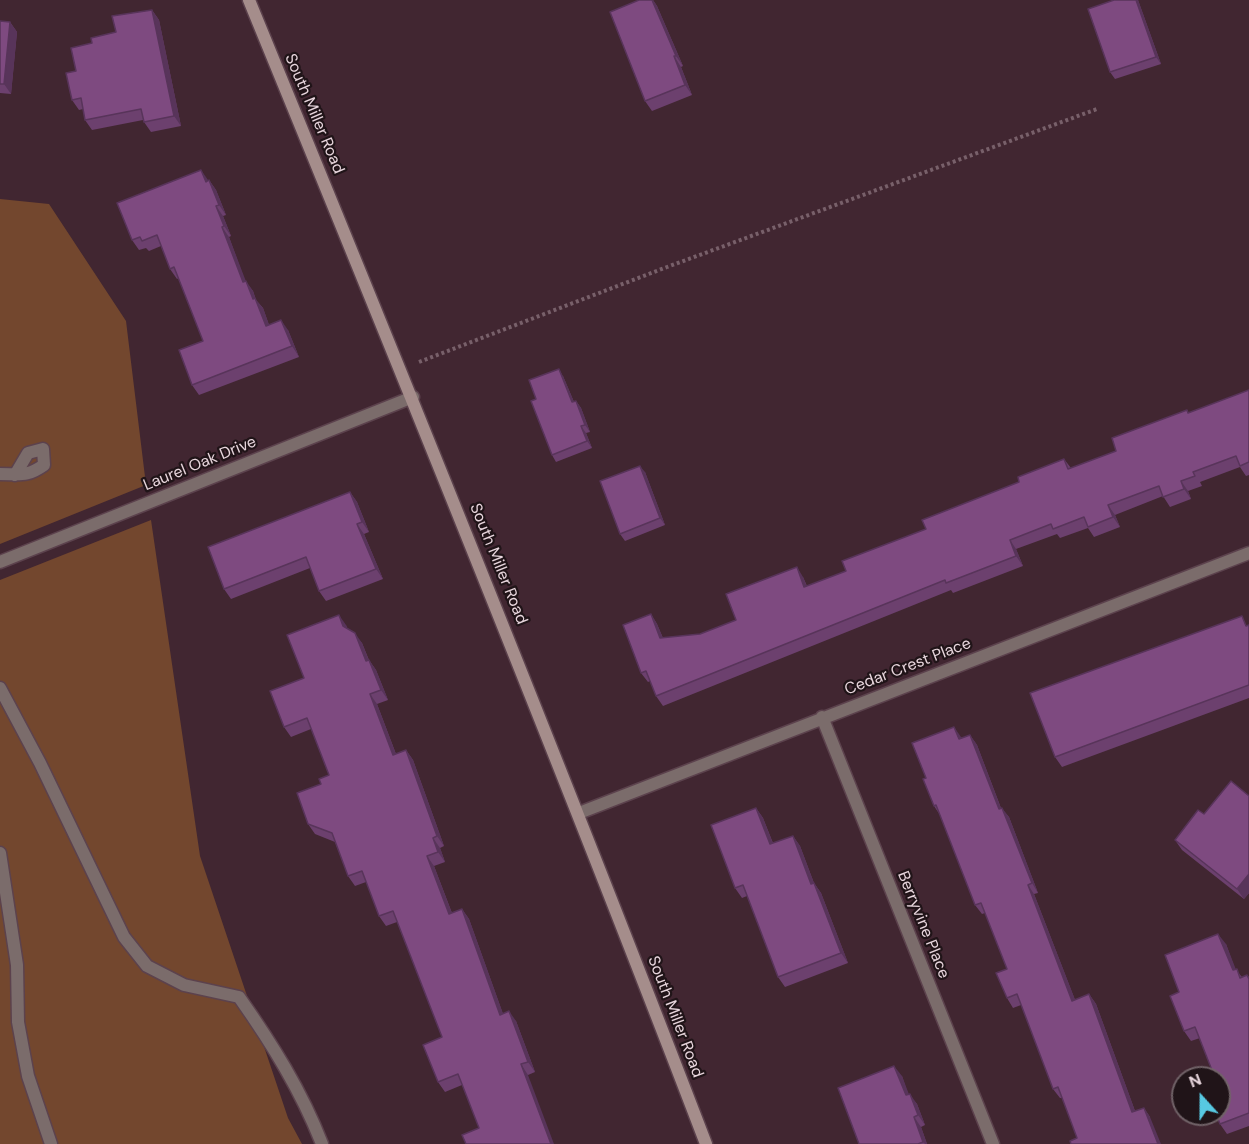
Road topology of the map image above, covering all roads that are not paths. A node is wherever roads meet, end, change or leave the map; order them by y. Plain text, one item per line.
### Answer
1 (249, 0) edge
2 (413, 397) junction
3 (0, 474) edge
4 (15, 475) dead end
5 (1249, 553) edge
6 (0, 562) edge
7 (0, 688) edge
8 (822, 717) junction
9 (579, 813) junction
10 (0, 853) edge
11 (51, 1144) edge
12 (322, 1144) edge
13 (706, 1144) edge
14 (993, 1144) edge

1 - 2 street, South Miller Road
2 - 6 street, Laurel Oak Drive
2 - 9 street, South Miller Road
3 - 4 street
5 - 8 street, Cedar Crest Place
7 - 12 street
8 - 9 street, Cedar Crest Place
8 - 14 street, Berryvine Place
9 - 13 street, South Miller Road
10 - 11 street

